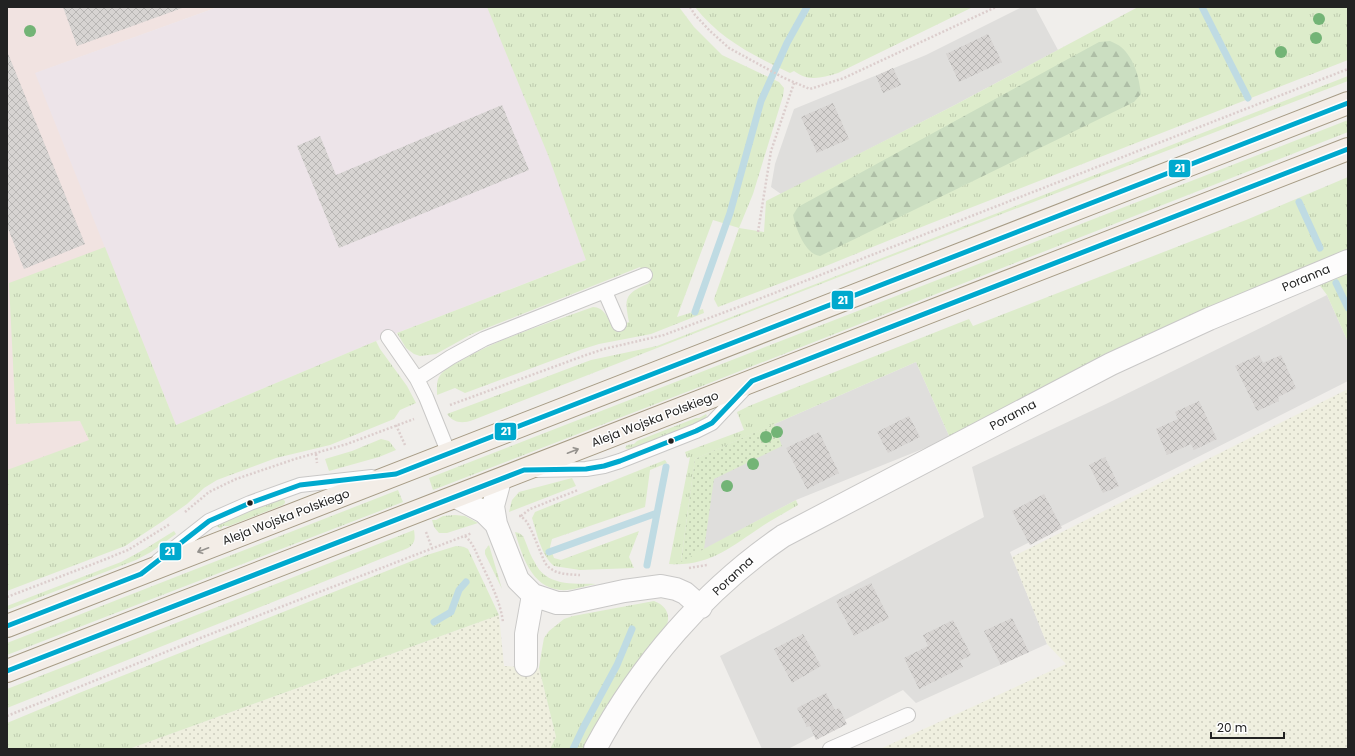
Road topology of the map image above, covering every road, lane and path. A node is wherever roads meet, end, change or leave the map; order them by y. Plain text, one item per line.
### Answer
1 (690, 7) edge
2 (996, 7) edge
3 (1348, 69) edge
4 (794, 83) junction
5 (1348, 103) edge
6 (1348, 149) edge
7 (758, 232) dead end
8 (1348, 261) edge
9 (645, 275) dead end
10 (605, 292) junction
11 (619, 324) dead end
12 (388, 337) dead end
13 (417, 379) junction
14 (432, 412) junction
15 (449, 454) junction
16 (500, 480) junction
17 (456, 497) junction
18 (181, 515) dead end
19 (506, 521) junction
20 (172, 523) dead end
21 (713, 563) dead end
22 (686, 568) dead end
23 (583, 575) dead end
24 (494, 590) dead end
25 (534, 595) junction
26 (7, 597) edge
27 (700, 607) junction
28 (7, 626) edge
29 (526, 665) dead end
30 (7, 671) edge
31 (908, 715) dead end
32 (7, 716) edge
33 (595, 749) edge
34 (830, 749) edge

1 - 4 path
2 - 4 path
3 - 14 path
4 - 7 path
5 - 15 main road, Aleja Wojska Polskiego
16 -> 6 main road, Aleja Wojska Polskiego
8 - 27 street, Poranna
9 - 10 lane
10 - 11 lane
10 - 13 lane
12 - 13 lane
13 - 14 lane
14 - 15 lane
14 - 18 path
15 -> 28 main road, Aleja Wojska Polskiego
16 - 17 main road, Aleja Wojska Polskiego
16 - 19 street
17 - 19 street
17 - 30 main road, Aleja Wojska Polskiego
19 - 23 path
19 - 25 street
20 - 26 path
21 - 22 path
24 - 32 path
25 - 27 street
25 - 29 street
27 - 33 street, Poranna
31 - 34 lane

